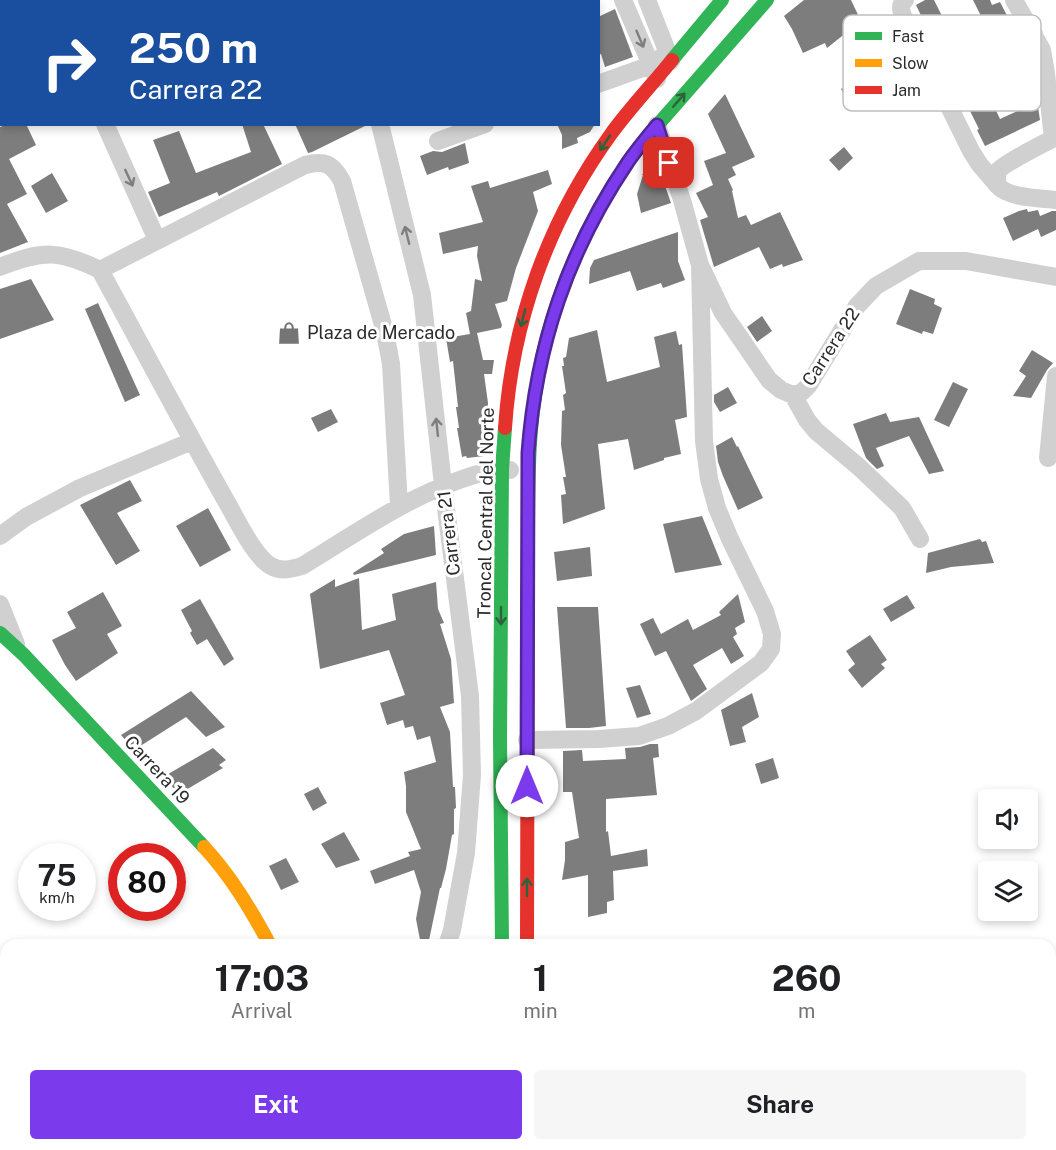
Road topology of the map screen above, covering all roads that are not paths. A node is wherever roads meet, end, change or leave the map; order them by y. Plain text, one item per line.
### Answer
1 (623, 0) edge
2 (647, 0) edge
3 (722, 0) edge
4 (767, 0) edge
5 (905, 0) edge
6 (1014, 0) edge
7 (903, 15) edge
8 (1025, 15) edge
9 (1044, 42) edge
10 (669, 56) junction
11 (654, 72) junction
12 (600, 84) edge
13 (951, 111) edge
14 (657, 125) junction
15 (106, 126) edge
16 (380, 126) edge
17 (479, 126) edge
18 (1054, 138) edge
19 (438, 141) dead end
20 (998, 186) junction
21 (1056, 201) edge
22 (158, 240) junction
23 (700, 265) junction
24 (0, 267) edge
25 (100, 270) junction
26 (1056, 277) edge
27 (1056, 376) edge
28 (793, 395) junction
29 (192, 441) junction
30 (1048, 458) dead end
31 (502, 469) junction
32 (528, 471) junction
33 (443, 485) junction
34 (399, 506) junction
35 (0, 536) edge
36 (920, 539) dead end
37 (0, 604) edge
38 (0, 633) edge
39 (17, 648) junction
40 (527, 740) junction
41 (267, 939) edge
42 (449, 939) edge
43 (502, 939) edge
44 (527, 939) edge

1 -> 11 street
2 - 10 street
3 - 10 main road
14 -> 4 main road
5 - 7 street
6 - 8 street
9 - 18 street
10 - 11 street
11 - 12 street
11 -> 31 main road, Troncal Central del Norte
13 - 20 street
14 - 23 street, Carrera 22
14 - 32 main road
15 -> 22 street
33 -> 16 street, Carrera 21
17 - 19 street
18 - 20 street
20 - 21 street
22 - 25 street
22 - 34 street
23 - 28 street, Carrera 22
23 - 40 street
24 - 25 street
25 - 29 street
26 - 28 street, Carrera 22
27 - 30 street
28 - 36 street
29 - 34 street
29 - 35 street
31 - 32 street
31 - 33 street
31 -> 43 main road, Troncal Central del Norte
32 - 40 main road
33 - 34 street
33 - 42 street, Carrera 21
37 - 39 street
38 - 39 main road, Carrera 19
39 - 41 main road, Carrera 19
44 -> 40 main road

